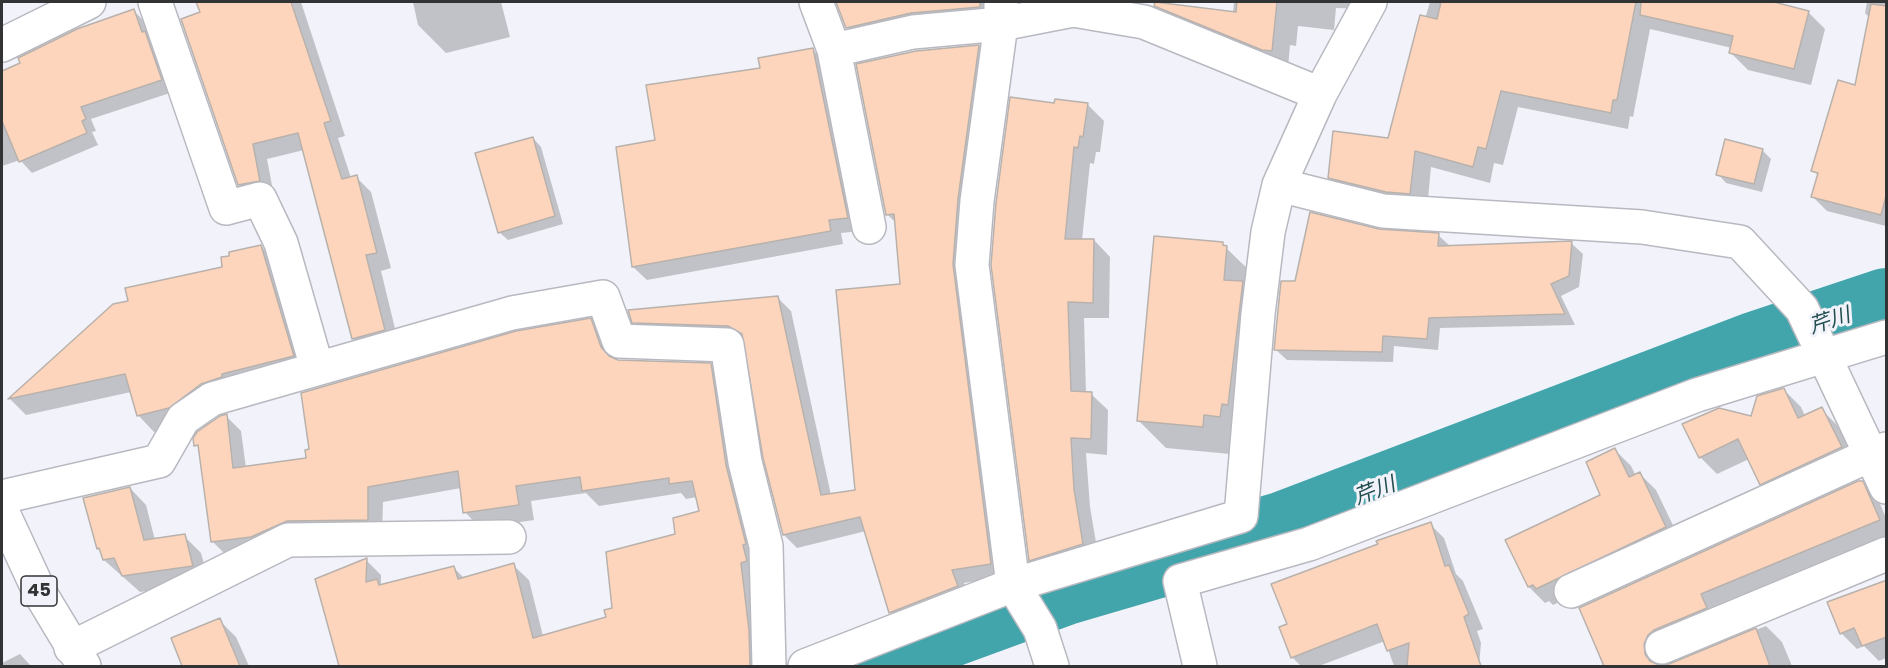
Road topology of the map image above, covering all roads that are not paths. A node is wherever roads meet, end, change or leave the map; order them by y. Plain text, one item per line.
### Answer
1 (89, 2) edge
2 (155, 2) edge
3 (816, 2) edge
4 (1370, 2) edge
5 (1001, 13) edge
6 (2, 45) edge
7 (834, 50) junction
8 (1320, 94) junction
9 (1279, 185) junction
10 (869, 227) dead end
11 (1887, 337) edge
12 (1824, 357) junction
13 (317, 368) junction
14 (1878, 452) edge
15 (1887, 487) edge
16 (2, 497) edge
17 (2, 511) edge
18 (509, 537) dead end
19 (1154, 543) junction
20 (1887, 554) edge
21 (1171, 579) junction
22 (1013, 585) junction
23 (1571, 591) dead end
24 (1662, 647) dead end
25 (77, 657) edge
26 (769, 666) edge
27 (805, 666) edge
28 (1052, 666) edge
29 (1200, 666) edge

1 - 6 street
2 - 13 street
3 - 7 street
4 - 8 street
5 - 7 street
5 - 8 street
5 - 22 street
7 - 10 street
8 - 9 street
9 - 12 street
9 - 19 street
11 - 12 street
12 - 14 street
12 - 21 street
13 - 16 street
13 - 26 street
14 - 15 street
14 - 23 street
17 - 25 street, 45
18 - 25 street
19 - 21 street
19 - 22 street
20 - 24 street
21 - 29 street
22 - 27 street
22 - 28 street

